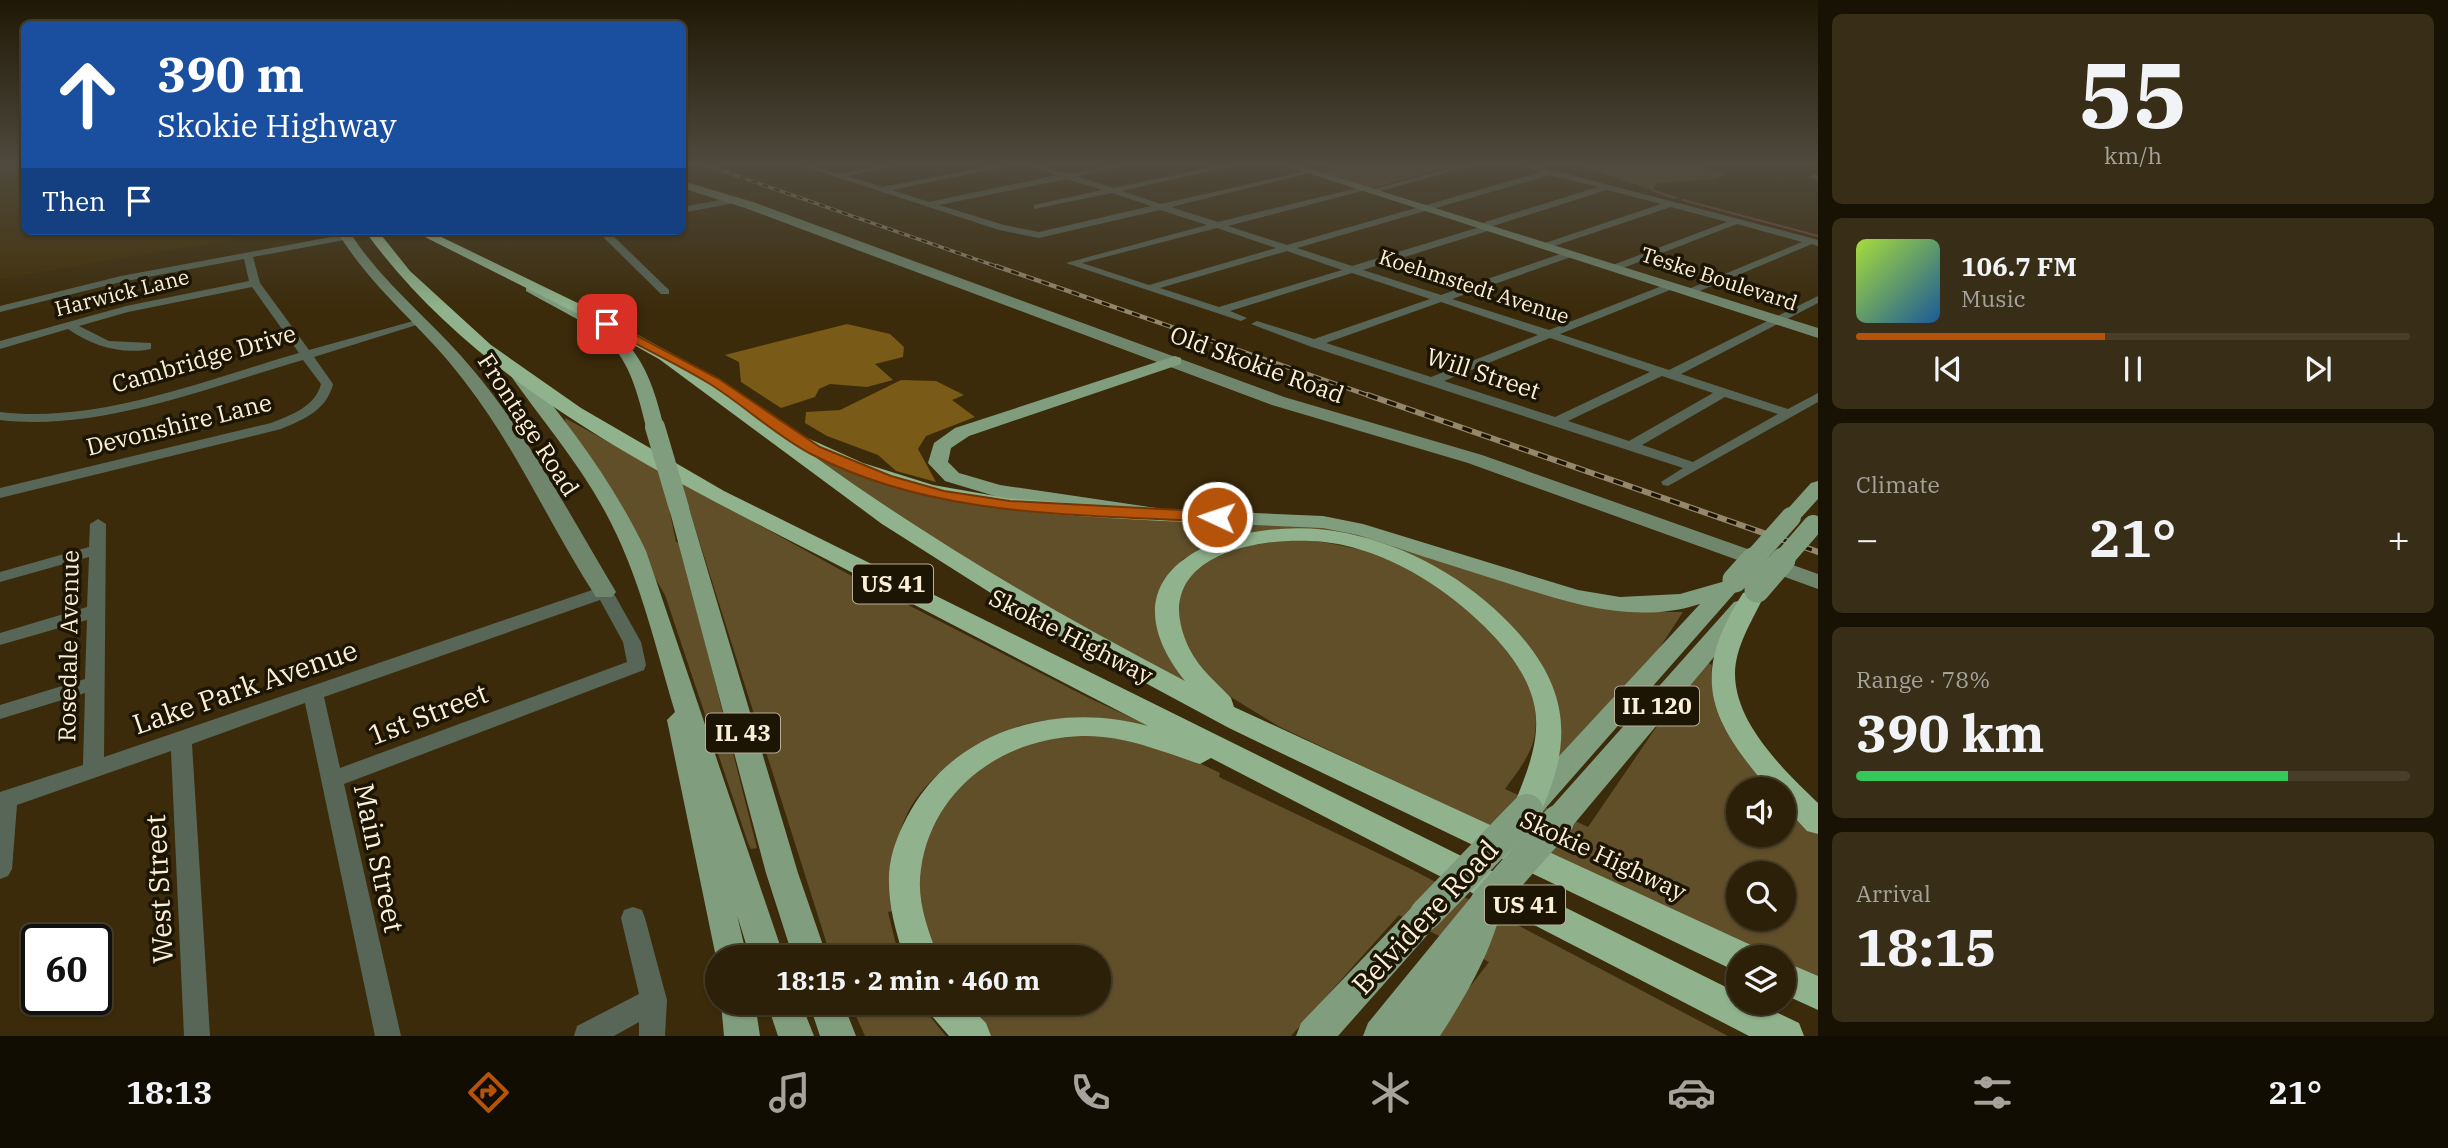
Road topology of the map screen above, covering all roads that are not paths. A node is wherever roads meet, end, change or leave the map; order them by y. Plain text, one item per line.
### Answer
1 (772, 213) edge
2 (957, 213) edge
3 (1136, 213) edge
4 (1182, 213) edge
5 (1271, 213) edge
6 (1413, 213) edge
7 (1442, 213) edge
8 (1522, 213) edge
9 (1643, 213) edge
10 (1707, 213) edge
11 (1737, 221) junction
12 (1220, 226) junction
13 (1488, 228) junction
14 (341, 235) edge
15 (346, 235) edge
16 (374, 235) edge
17 (427, 235) edge
18 (606, 235) edge
19 (1815, 242) edge
20 (1545, 246) junction
21 (1288, 248) junction
22 (1570, 254) junction
23 (248, 256) junction
24 (1614, 268) junction
25 (1353, 270) junction
26 (255, 283) junction
27 (521, 283) junction
28 (1671, 286) junction
29 (1149, 288) junction
30 (665, 292) dead end
31 (1690, 292) junction
32 (1440, 298) junction
33 (1818, 299) edge
34 (0, 309) edge
35 (1221, 310) junction
36 (1241, 318) dead end
37 (1780, 321) junction
38 (417, 323) junction
39 (1257, 324) dead end
40 (69, 325) junction
41 (1818, 333) edge
42 (1550, 334) junction
43 (1313, 342) junction
44 (0, 345) edge
45 (147, 346) dead end
46 (304, 354) junction
47 (665, 356) junction
48 (1175, 362) junction
49 (516, 372) junction
50 (1666, 372) junction
51 (1432, 381) junction
52 (1724, 392) junction
53 (1818, 397) edge
54 (1791, 414) junction
55 (0, 416) edge
56 (1555, 422) junction
57 (1630, 446) junction
58 (1695, 467) junction
59 (1668, 482) dead end
60 (1818, 487) edge
61 (0, 493) edge
62 (1163, 515) junction
63 (1815, 522) edge
64 (98, 524) dead end
65 (97, 550) junction
66 (0, 577) edge
67 (1818, 582) edge
68 (1743, 589) junction
69 (604, 592) junction
70 (96, 611) junction
71 (0, 639) edge
72 (94, 683) junction
73 (679, 683) junction
74 (313, 693) junction
75 (0, 712) edge
76 (1238, 721) junction
77 (181, 739) junction
78 (93, 770) junction
79 (332, 780) junction
80 (1278, 781) junction
81 (4, 801) edge
82 (1527, 810) junction
83 (1818, 822) edge
84 (0, 869) edge
85 (633, 918) dead end
86 (1466, 940) junction
87 (727, 945) edge
88 (763, 945) edge
89 (806, 945) edge
90 (915, 945) edge
91 (1726, 950) edge
92 (1796, 983) edge
93 (1818, 993) edge
94 (654, 1000) junction
95 (739, 1015) edge
96 (788, 1015) edge
97 (830, 1015) edge
98 (954, 1015) edge
99 (1780, 1034) edge
100 (197, 1036) edge
101 (388, 1036) edge
102 (587, 1036) edge
103 (652, 1036) edge
104 (742, 1036) edge
105 (796, 1036) edge
106 (838, 1036) edge
107 (973, 1036) edge
108 (1314, 1036) edge
109 (1381, 1036) edge
110 (1419, 1036) edge

1 - 48 street, Old Skokie Road
2 - 3 street
4 - 12 street, Koehmstedt Avenue
5 - 12 street
6 - 21 street
7 - 13 street, Teske Boulevard
8 - 13 street
9 - 20 street
10 - 11 street
11 - 19 street
11 - 24 street
12 - 21 street, Koehmstedt Avenue
12 - 29 street
13 - 20 street, Teske Boulevard
13 - 25 street
14 - 23 street
15 - 38 street, Frontage Road
16 - 49 highway, Skokie Highway / US 41
17 - 27 highway, Skokie Highway / US 41
18 - 30 street
19 - 31 street
20 - 22 street, Teske Boulevard
21 - 25 street, Koehmstedt Avenue
21 - 29 street
22 - 24 street, Teske Boulevard
22 - 32 street
23 - 26 street, Devonshire Lane
23 - 34 street
24 - 28 street, Teske Boulevard
25 - 32 street, Koehmstedt Avenue
25 - 35 street
26 - 40 street, Harwick Lane
26 - 46 street, Devonshire Lane
27 - 47 highway, Skokie Highway / US 41
27 - 89 main road, IL 43, bridge
28 - 31 street, Teske Boulevard
28 - 42 street
29 - 35 street
31 - 37 street, Teske Boulevard
32 - 42 street, Koehmstedt Avenue
32 - 43 street
33 - 37 street
35 - 36 street
37 - 41 street, Teske Boulevard
37 - 50 street
38 - 46 street, Cambridge Drive
38 - 69 street, Frontage Road
39 - 43 street, Will Street
40 - 44 street, Harwick Lane
40 - 45 street
42 - 50 street, Koehmstedt Avenue
42 - 51 street
43 - 51 street, Will Street
46 - 55 street, Cambridge Drive
46 - 61 street, Devonshire Lane
47 - 62 highway
47 - 76 highway, Skokie Highway / US 41
48 - 62 main road
48 - 67 street, Old Skokie Road
49 - 73 main road, IL 43
49 - 80 highway, Skokie Highway / US 41
50 - 52 street, Koehmstedt Avenue
50 - 56 street
51 - 56 street, Will Street
52 - 54 street, Koehmstedt Avenue
52 - 57 street
53 - 54 street
54 - 58 street
56 - 57 street, Will Street
57 - 58 street, Will Street
58 - 59 street
60 - 68 main road, Belvidere Road / IL 120, bridge
62 - 68 main road
63 - 68 main road, Belvidere Road / IL 120, bridge
64 - 65 street, Rosedale Avenue
65 - 66 street
65 - 70 street, Rosedale Avenue
68 - 82 main road, Belvidere Road / IL 120
68 - 83 highway
68 - 86 main road, Belvidere Road / IL 120, bridge
69 - 74 street, Lake Park Avenue
69 - 79 street, 1st Street
70 - 71 street
70 - 72 street, Rosedale Avenue
72 - 75 street
72 - 78 street, Rosedale Avenue
73 - 87 main road
73 - 88 main road, IL 43
74 - 77 street, Lake Park Avenue
74 - 79 street, Main Street
76 - 82 highway
76 - 91 highway, Skokie Highway / US 41
77 - 78 street, Lake Park Avenue
77 - 100 street, West Street
78 - 81 street, Lake Park Avenue
79 - 101 street, Main Street
80 - 90 highway
80 - 99 highway, Skokie Highway / US 41
81 - 84 street
82 - 108 main road, Belvidere Road / IL 120, bridge
85 - 94 street
86 - 109 main road, Belvidere Road
86 - 110 main road
92 - 93 highway
94 - 102 street
94 - 103 street
95 - 104 main road
96 - 105 main road
97 - 106 main road
98 - 107 highway

